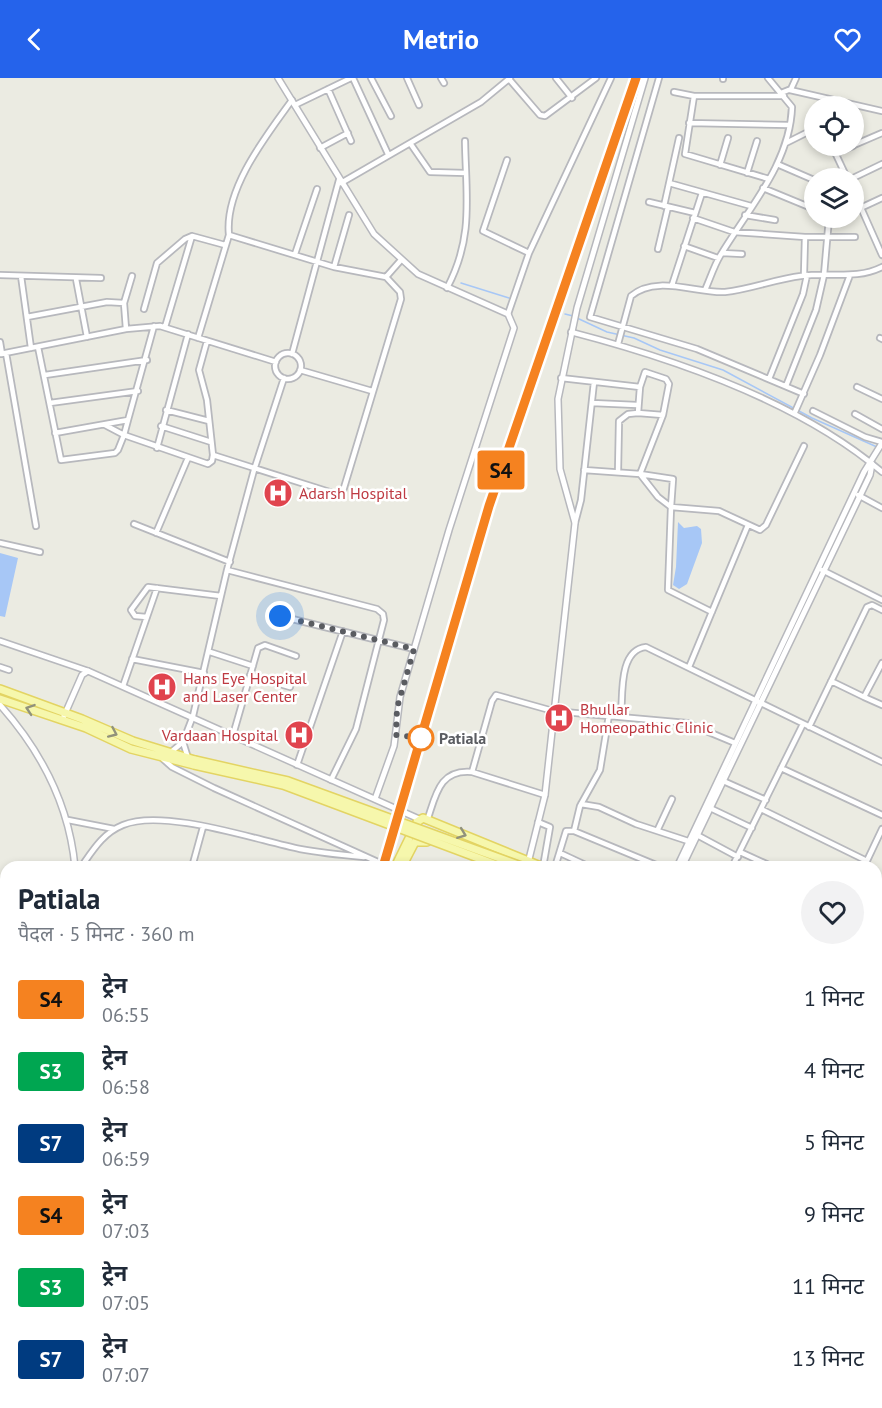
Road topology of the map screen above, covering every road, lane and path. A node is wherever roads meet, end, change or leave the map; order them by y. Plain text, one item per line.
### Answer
1 (278, 78) edge
2 (352, 78) edge
3 (371, 78) edge
4 (407, 78) edge
5 (509, 78) edge
6 (555, 78) edge
7 (596, 78) edge
8 (611, 78) edge
9 (645, 78) edge
10 (659, 78) edge
11 (768, 78) edge
12 (796, 78) edge
13 (328, 89) junction
14 (790, 90) junction
15 (674, 92) dead end
16 (782, 94) junction
17 (694, 96) junction
18 (572, 99) junction
19 (293, 102) junction
20 (419, 105) dead end
21 (882, 111) edge
22 (391, 116) dead end
23 (689, 123) junction
24 (789, 125) junction
25 (348, 133) junction
26 (882, 133) edge
27 (804, 134) edge
28 (679, 138) dead end
29 (728, 138) dead end
30 (864, 140) edge
31 (351, 141) dead end
32 (465, 141) dead end
33 (757, 141) dead end
34 (410, 143) junction
35 (786, 143) junction
36 (320, 148) junction
37 (388, 154) junction
38 (507, 160) dead end
39 (777, 164) junction
40 (882, 164) edge
41 (720, 165) junction
42 (466, 173) junction
43 (747, 173) junction
44 (864, 173) edge
45 (804, 176) edge
46 (769, 179) junction
47 (340, 181) junction
48 (669, 183) junction
49 (763, 188) junction
50 (317, 189) dead end
51 (702, 193) junction
52 (882, 198) edge
53 (649, 202) dead end
54 (804, 204) edge
55 (666, 206) junction
56 (751, 206) junction
57 (864, 207) edge
58 (864, 213) edge
59 (350, 215) dead end
60 (745, 215) junction
61 (694, 216) junction
62 (775, 220) dead end
63 (828, 228) edge
64 (734, 232) junction
65 (229, 235) junction
66 (192, 236) junction
67 (805, 237) junction
68 (828, 237) junction
69 (855, 237) dead end
70 (225, 245) junction
71 (684, 246) junction
72 (658, 249) dead end
73 (529, 253) junction
74 (295, 254) junction
75 (742, 254) dead end
76 (882, 255) edge
77 (720, 256) junction
78 (401, 260) junction
79 (315, 261) junction
80 (334, 267) junction
81 (882, 267) edge
82 (0, 275) edge
83 (806, 275) junction
84 (825, 275) junction
85 (850, 275) junction
86 (21, 276) junction
87 (132, 276) dead end
88 (101, 278) dead end
89 (386, 278) junction
90 (76, 279) junction
91 (672, 285) junction
92 (447, 288) junction
93 (705, 290) junction
94 (124, 303) junction
95 (81, 306) junction
96 (144, 309) dead end
97 (508, 314) junction
98 (27, 317) junction
99 (154, 326) junction
100 (165, 327) junction
101 (126, 329) junction
102 (622, 329) junction
103 (571, 332) junction
104 (189, 334) junction
105 (87, 337) junction
106 (198, 338) junction
107 (207, 341) junction
108 (0, 342) edge
109 (619, 342) junction
110 (38, 347) junction
111 (31, 348) junction
112 (3, 354) edge
113 (292, 354) junction
114 (147, 360) junction
115 (276, 362) junction
116 (300, 370) junction
117 (45, 375) junction
118 (284, 378) junction
119 (561, 378) junction
120 (768, 379) junction
121 (594, 382) junction
122 (786, 386) junction
123 (640, 387) junction
124 (857, 387) dead end
125 (138, 391) junction
126 (372, 391) junction
127 (804, 394) junction
128 (882, 399) edge
129 (50, 403) junction
130 (592, 404) junction
131 (637, 405) junction
132 (797, 409) junction
133 (166, 410) junction
134 (813, 411) dead end
135 (638, 412) junction
136 (855, 414) dead end
137 (663, 415) junction
138 (128, 420) junction
139 (209, 421) junction
140 (105, 425) junction
141 (161, 426) junction
142 (882, 429) edge
143 (55, 432) junction
144 (124, 435) junction
145 (211, 442) junction
146 (882, 443) edge
147 (804, 446) dead end
148 (157, 448) junction
149 (213, 455) junction
150 (188, 458) junction
151 (872, 463) junction
152 (254, 470) junction
153 (584, 470) junction
154 (618, 472) junction
155 (882, 472) edge
156 (640, 474) junction
157 (857, 495) junction
158 (672, 507) junction
159 (882, 508) edge
160 (575, 523) junction
161 (134, 524) dead end
162 (748, 525) junction
163 (36, 526) dead end
164 (156, 533) junction
165 (0, 543) edge
166 (40, 552) dead end
167 (230, 562) junction
168 (227, 570) junction
169 (822, 570) junction
170 (157, 588) junction
171 (220, 596) junction
172 (882, 600) edge
173 (882, 610) edge
174 (712, 612) junction
175 (280, 616) dead end
176 (147, 617) junction
177 (343, 632) junction
178 (379, 640) junction
179 (0, 641) edge
180 (414, 649) junction
181 (210, 652) junction
182 (296, 656) dead end
183 (132, 659) junction
184 (882, 663) edge
185 (253, 666) junction
186 (0, 667) edge
187 (689, 667) junction
188 (9, 670) dead end
189 (88, 671) junction
190 (204, 673) junction
191 (250, 675) junction
192 (831, 681) junction
193 (123, 686) junction
194 (290, 687) dead end
195 (0, 689) edge
196 (864, 697) junction
197 (0, 699) edge
198 (759, 700) junction
199 (0, 705) edge
200 (882, 705) edge
201 (553, 711) junction
202 (66, 713) junction
203 (193, 716) junction
204 (609, 716) junction
205 (621, 717) junction
206 (62, 720) junction
207 (806, 726) junction
208 (233, 735) junction
209 (183, 742) junction
210 (735, 743) junction
211 (165, 756) junction
212 (192, 761) junction
213 (882, 762) edge
214 (297, 765) junction
215 (782, 768) junction
216 (472, 772) junction
217 (331, 780) junction
218 (721, 780) junction
219 (545, 795) junction
220 (375, 799) junction
221 (672, 799) dead end
222 (766, 800) junction
223 (581, 804) junction
224 (710, 808) junction
225 (761, 809) junction
226 (882, 815) edge
227 (428, 818) junction
228 (419, 819) junction
229 (68, 820) junction
230 (538, 822) junction
231 (203, 827) junction
232 (752, 828) junction
233 (114, 829) junction
234 (658, 829) junction
235 (882, 830) edge
236 (574, 831) junction
237 (697, 836) junction
238 (691, 842) junction
239 (560, 853) junction
240 (739, 854) junction
241 (364, 857) junction
242 (74, 861) edge
243 (86, 861) edge
244 (194, 861) edge
245 (374, 861) edge
246 (398, 861) edge
247 (405, 861) edge
248 (475, 861) edge
249 (486, 861) edge
250 (515, 861) edge
251 (518, 861) edge
252 (527, 861) edge
253 (544, 861) edge
254 (557, 861) edge
255 (578, 861) edge
256 (646, 861) edge
257 (680, 861) edge
258 (684, 861) edge
259 (735, 861) edge
260 (757, 861) edge
261 (867, 861) joint

1 - 19 street
2 - 13 street
2 - 37 street
3 - 22 street
4 - 20 street
5 - 18 street
5 - 34 street
6 - 18 street
7 - 18 street
8 - 73 street
9 - 103 street
10 - 102 street
11 - 16 street
12 - 14 street
13 - 19 street
13 - 25 street
14 - 16 street
14 - 21 street
15 - 17 street
16 - 17 street
16 - 24 street
17 - 23 street
19 - 36 street
19 - 65 street
23 - 24 street
23 - 41 street
24 - 35 street
25 - 31 street
25 - 36 street
26 - 30 street
27 - 35 street
28 - 48 street
29 - 41 street
32 - 42 street
33 - 43 street
34 - 37 street
34 - 42 street
35 - 39 street
36 - 47 street
37 - 47 street
38 - 73 street
39 - 45 street
39 - 46 street
40 - 44 street
41 - 43 street
42 - 92 street
43 - 46 street
46 - 49 street
47 - 78 street
47 - 79 street
48 - 51 street
48 - 55 street
49 - 54 street
49 - 56 street
50 - 74 street
51 - 56 street
51 - 61 street
52 - 57 street
53 - 55 street
55 - 61 street
55 - 72 street
56 - 60 street
58 - 76 street
59 - 80 street
60 - 62 street
60 - 64 street
61 - 64 street
61 - 71 street
63 - 68 street
64 - 67 street
64 - 77 street
65 - 70 street
65 - 74 street
66 - 70 street
66 - 96 street
66 - 100 street
67 - 68 street
67 - 83 street
68 - 69 street
68 - 84 street
70 - 106 street
71 - 77 street
71 - 91 street
73 - 97 street
74 - 79 street
75 - 77 street
77 - 93 street
78 - 89 street
78 - 92 street
79 - 80 street
79 - 113 street
80 - 89 street
81 - 85 street
82 - 86 street
83 - 84 street
83 - 93 street
83 - 120 street
84 - 85 street
84 - 122 street
85 - 127 street
86 - 90 street
86 - 98 street
87 - 94 street
88 - 90 street
89 - 126 street
90 - 95 street
91 - 93 street
91 - 102 street
92 - 97 street
94 - 95 street
94 - 101 street
95 - 98 street
95 - 105 street
97 - 180 street
98 - 111 street
99 - 100 street
99 - 101 street
99 - 114 street
100 - 104 street
101 - 105 street
102 - 109 street
102 - 120 street
103 - 109 street
103 - 119 street
104 - 106 street
104 - 133 street
105 - 110 street
106 - 107 street
107 - 115 street
107 - 139 street
108 - 112 street
109 - 132 street
110 - 111 street
110 - 117 street
111 - 112 street
112 - 163 street
113 - 115 street
113 - 116 street
114 - 117 street
114 - 125 street
115 - 118 street
116 - 118 street
116 - 126 street
117 - 129 street
118 - 152 street
119 - 121 street
119 - 160 street
120 - 122 street
121 - 123 street
121 - 130 street
122 - 127 street
123 - 131 street
123 - 137 street
124 - 128 street
125 - 129 street
125 - 138 street
126 - 152 street
127 - 132 street
129 - 143 street
130 - 131 street
130 - 153 street
131 - 135 street
132 - 151 street
133 - 139 street
133 - 141 street
134 - 146 street
135 - 137 street
135 - 154 street
136 - 142 street
137 - 156 street
138 - 140 street
138 - 144 street
139 - 145 street
140 - 143 street
140 - 144 street
141 - 145 street
141 - 148 street
143 - 144 street
144 - 148 street
145 - 149 street
146 - 151 street
147 - 162 street
148 - 150 street
149 - 150 street
149 - 152 street
150 - 164 street
151 - 155 street
151 - 157 street
152 - 167 street
153 - 154 street
153 - 160 street
154 - 156 street
156 - 158 street
156 - 158 street
157 - 159 street
157 - 169 street
158 - 162 street
158 - 174 street
160 - 201 street
161 - 164 street
162 - 174 street
164 - 167 street
165 - 166 street
167 - 168 street
168 - 171 street
168 - 178 street
169 - 172 street
169 - 198 street
170 - 171 street
170 - 176 street
170 - 176 street
171 - 181 street
173 - 192 street
174 - 187 street
175 - 177 street
176 - 183 street
177 - 178 street
177 - 214 street
178 - 180 street
178 - 217 street
179 - 189 street
180 - 220 street
181 - 185 street
181 - 190 street
182 - 185 street
183 - 190 street
183 - 193 street
184 - 196 street
185 - 191 street
186 - 188 street
187 - 198 street
187 - 205 street
189 - 193 street
189 - 202 street
190 - 203 street
191 - 194 street
191 - 208 street
192 - 196 street
192 - 207 street
193 - 203 street
195 - 202 main road
196 - 200 street
206 -> 197 main road
198 - 207 street
198 - 210 street
198 - 218 street
199 - 229 street
201 - 204 street
201 - 216 street
201 - 219 street
202 - 206 street
202 -> 211 main road
203 - 208 street
203 - 209 street
204 - 205 street
204 - 223 street
205 - 210 street
206 - 211 main road
207 - 213 street
207 - 215 street
208 - 214 street
209 - 211 street
209 - 212 street
210 - 218 street
211 - 212 main road
211 - 241 street
212 - 249 main road, bridge
212 - 250 main road, bridge
214 - 217 street
215 - 222 street
215 - 226 street
216 - 219 street
216 - 227 street
217 - 220 street
218 - 222 street
218 - 224 street
218 - 238 street
219 - 230 street
220 - 228 street
221 - 234 street
222 - 225 street
223 - 234 street
223 - 236 street
224 - 232 street
224 - 237 street
225 - 232 street
225 - 261 street
227 - 228 main road
227 -> 251 main road
228 - 246 main road
229 - 233 street
229 - 242 street
230 - 252 street
230 - 253 street
231 - 233 street
231 - 241 street
231 - 244 street
232 - 240 street
233 - 243 street
234 - 238 street
235 - 261 street
236 - 239 street
236 - 256 street
237 - 238 street
237 - 240 street
238 - 257 street
238 - 258 street
239 - 254 street
239 - 255 street
240 - 259 street
240 - 260 street
241 - 245 street
247 - 248 main road

